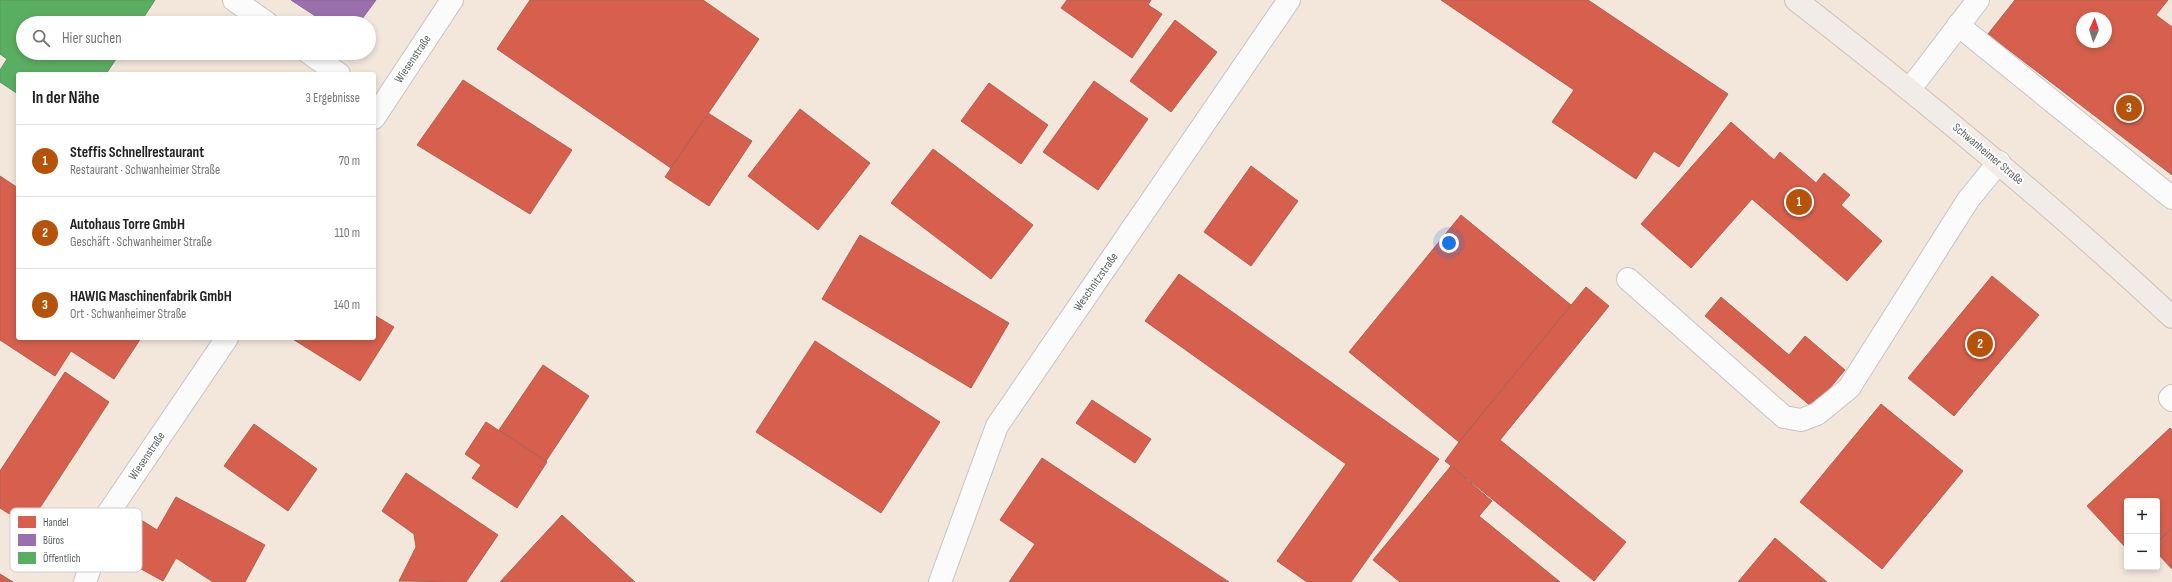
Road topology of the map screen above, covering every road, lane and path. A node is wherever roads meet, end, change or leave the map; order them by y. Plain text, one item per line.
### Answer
1 (234, 0) edge
2 (452, 0) edge
3 (1289, 0) edge
4 (1796, 0) edge
5 (1978, 0) edge
6 (257, 16) edge
7 (1958, 25) junction
8 (319, 60) edge
9 (336, 72) edge
10 (1910, 89) junction
11 (377, 107) edge
12 (1998, 162) junction
13 (2172, 198) edge
14 (1628, 279) dead end
15 (2172, 317) edge
16 (226, 340) edge
17 (2172, 396) edge
18 (2172, 400) edge
19 (112, 508) edge
20 (89, 572) edge
21 (86, 582) edge
22 (940, 582) edge

1 - 6 street
2 - 11 street, Wiesenstraße
3 - 22 street, Weschnitzstraße
4 - 10 main road, Schwanheimer Straße
5 - 7 street
7 - 10 street
7 - 13 street
8 - 9 street
10 - 12 main road, Schwanheimer Straße
12 - 14 street
12 - 15 main road, Schwanheimer Straße
16 - 19 street, Wiesenstraße
17 - 18 street
20 - 21 street, Wiesenstraße

